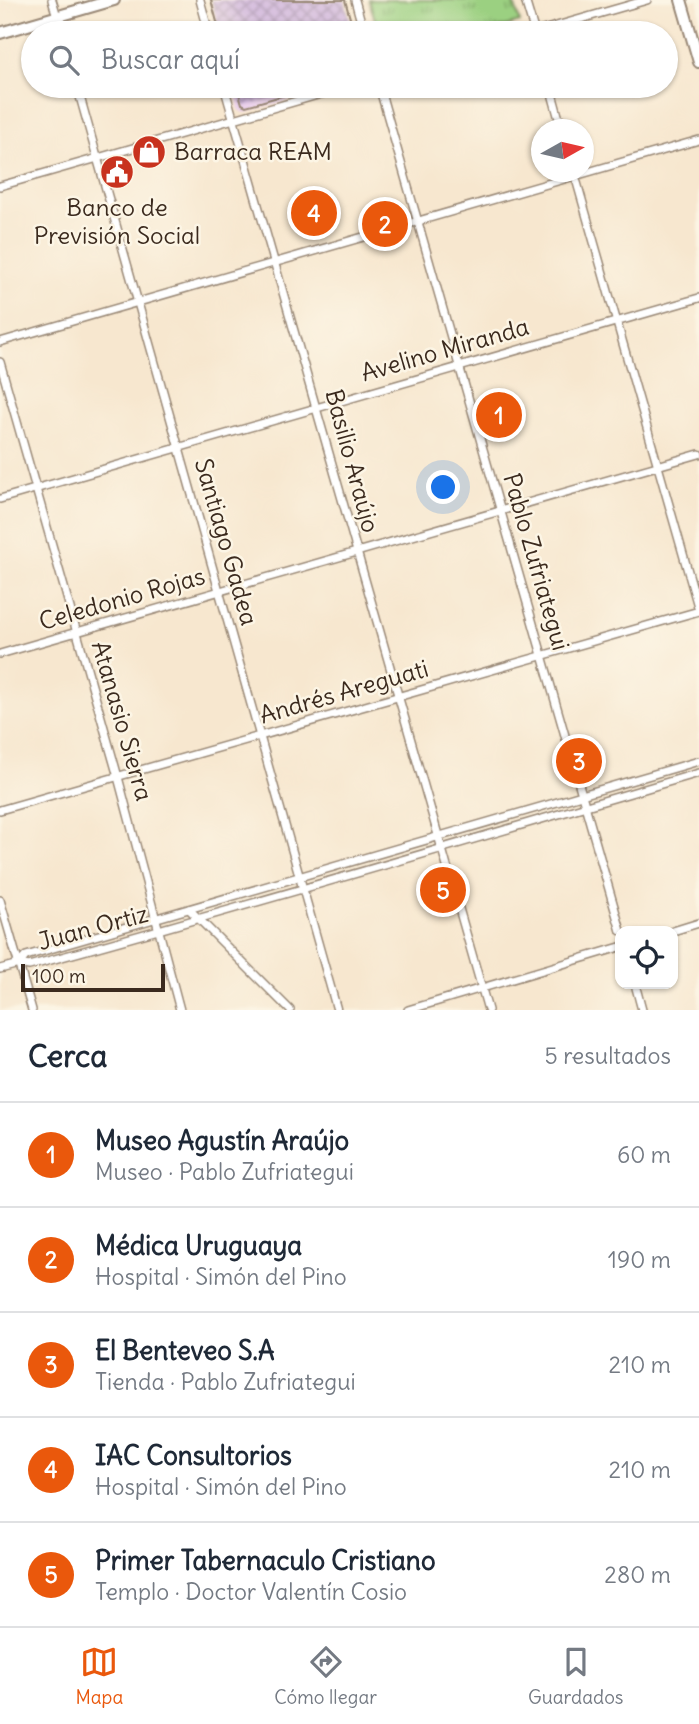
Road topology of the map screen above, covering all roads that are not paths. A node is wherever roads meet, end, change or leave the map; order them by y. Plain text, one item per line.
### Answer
1 (52, 0) edge
2 (114, 0) edge
3 (200, 0) edge
4 (355, 0) edge
5 (525, 0) edge
6 (647, 0) edge
7 (681, 0) edge
8 (57, 17) junction
9 (43, 21) edge
10 (58, 21) edge
11 (206, 21) edge
12 (361, 21) edge
13 (531, 21) edge
14 (575, 21) edge
15 (21, 27) edge
16 (0, 33) edge
17 (699, 62) edge
18 (80, 98) edge
19 (228, 98) edge
20 (307, 98) edge
21 (382, 98) edge
22 (553, 98) edge
23 (234, 119) junction
24 (559, 119) edge
25 (699, 140) edge
26 (97, 158) junction
27 (594, 169) edge
28 (548, 182) edge
29 (577, 182) edge
30 (0, 186) edge
31 (418, 221) junction
32 (275, 263) junction
33 (699, 298) edge
34 (138, 302) junction
35 (617, 321) junction
36 (0, 342) edge
37 (0, 362) edge
38 (460, 366) junction
39 (318, 407) junction
40 (180, 448) junction
41 (699, 454) edge
42 (658, 466) junction
43 (36, 488) junction
44 (0, 499) edge
45 (502, 511) junction
46 (357, 552) junction
47 (220, 591) junction
48 (699, 610) edge
49 (77, 632) junction
50 (0, 654) edge
51 (543, 655) junction
52 (398, 696) junction
53 (261, 736) junction
54 (699, 761) edge
55 (699, 773) edge
56 (118, 777) junction
57 (584, 795) junction
58 (587, 806) junction
59 (0, 810) edge
60 (438, 836) junction
61 (442, 848) junction
62 (300, 876) junction
63 (304, 887) junction
64 (0, 900) edge
65 (188, 909) junction
66 (156, 918) junction
67 (198, 920) junction
68 (699, 923) edge
69 (620, 926) edge
70 (678, 929) edge
71 (159, 931) junction
72 (615, 948) edge
73 (19, 964) junction
74 (0, 969) edge
75 (482, 988) junction
76 (636, 989) edge
77 (32, 1010) edge
78 (180, 1010) edge
79 (290, 1010) edge
80 (337, 1010) edge
81 (408, 1010) edge
82 (488, 1010) edge
83 (642, 1010) edge

1 - 8 street
2 - 8 street
3 - 11 street
4 - 12 street
5 - 13 street
6 - 14 street
7 - 17 street
8 - 9 street
8 - 10 street
15 - 16 street
18 - 26 street, Santiago Gadea
19 - 23 street, Basilio Araújo
20 - 23 street
21 - 31 street, Pablo Zufriategui
22 - 24 street
23 - 26 street
23 - 32 street, Basilio Araújo
25 - 27 street
26 - 30 street
26 - 34 street, Santiago Gadea
28 - 31 street
29 - 35 street
31 - 32 street
31 - 38 street, Pablo Zufriategui
32 - 34 street
32 - 39 street, Basilio Araújo
33 - 35 street, Avelino Miranda
34 - 36 street
34 - 40 street, Santiago Gadea
35 - 38 street, Avelino Miranda
35 - 42 street
37 - 43 street, Atanasio Sierra
38 - 39 street, Avelino Miranda
38 - 45 street, Pablo Zufriategui
39 - 40 street, Avelino Miranda
39 - 46 street, Basilio Araújo
40 - 43 street, Avelino Miranda
40 - 47 street, Santiago Gadea
41 - 42 street, Celedonio Rojas
42 - 45 street, Celedonio Rojas
42 - 48 street
43 - 44 street, Avelino Miranda
43 - 49 street, Atanasio Sierra
45 - 46 street, Celedonio Rojas
45 - 51 street, Pablo Zufriategui
46 - 47 street, Celedonio Rojas
46 - 52 street, Basilio Araújo
47 - 49 street, Celedonio Rojas
47 - 53 street, Santiago Gadea
48 - 51 street, Andrés Areguati
49 - 50 street, Celedonio Rojas
49 - 56 street, Atanasio Sierra
51 - 52 street, Andrés Areguati
51 - 57 street, Pablo Zufriategui
52 - 53 street, Andrés Areguati
52 - 60 street, Basilio Araújo
53 - 56 street, Andrés Areguati
53 - 62 street, Santiago Gadea
54 - 57 street, Juan Ortiz
55 - 58 street, Juan Ortiz
56 - 59 street, Andrés Areguati
56 - 66 street, Atanasio Sierra
57 - 58 street, Pablo Zufriategui
57 - 60 street, Juan Ortiz
58 - 61 street, Juan Ortiz
58 - 69 street, Pablo Zufriategui
60 - 61 street, Basilio Araújo
60 - 62 street, Juan Ortiz
61 - 63 street, Juan Ortiz
61 - 75 street, Basilio Araújo
62 - 63 street, Santiago Gadea
62 - 65 street, Juan Ortiz
63 - 67 street, Juan Ortiz
63 - 80 street, Santiago Gadea
64 - 73 street
65 - 66 street, Juan Ortiz
65 - 67 street
66 - 71 street, Atanasio Sierra
66 - 73 street, Juan Ortiz
67 - 71 street, Juan Ortiz
67 - 79 street
68 - 70 street
71 - 73 street, Juan Ortiz
71 - 78 street, Atanasio Sierra
72 - 75 street
73 - 74 street
73 - 77 street
75 - 81 street
75 - 82 street, Basilio Araújo
76 - 83 street

